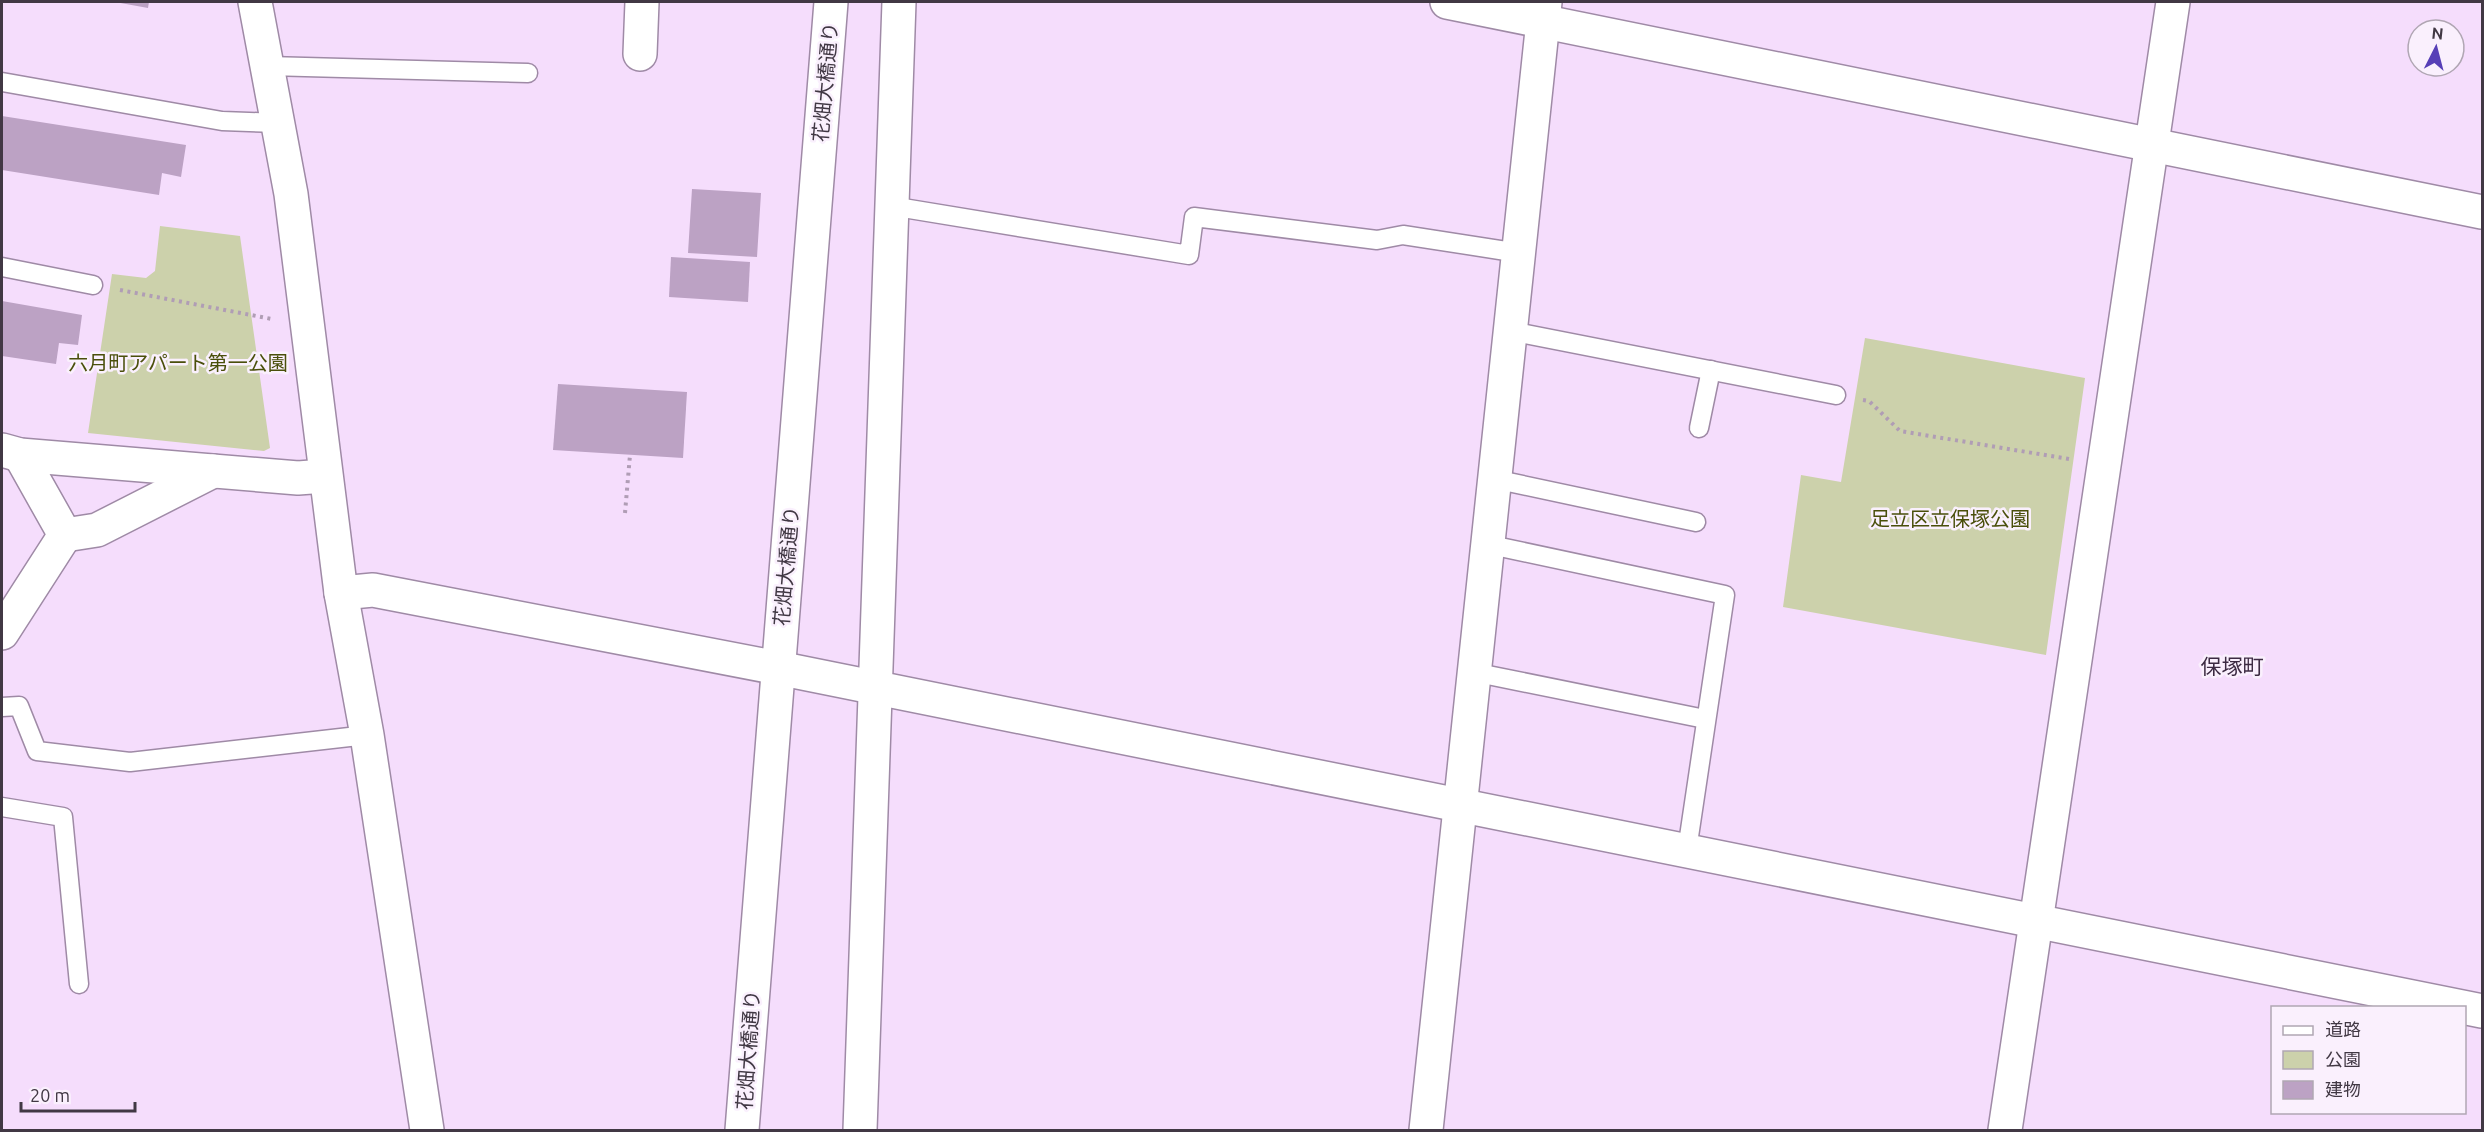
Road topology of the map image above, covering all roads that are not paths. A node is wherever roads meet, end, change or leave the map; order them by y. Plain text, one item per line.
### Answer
1 (255, 2) edge
2 (642, 2) edge
3 (831, 2) edge
4 (899, 2) edge
5 (1447, 2) edge
6 (2173, 2) edge
7 (1544, 11) edge
8 (640, 54) dead end
9 (268, 66) junction
10 (528, 73) dead end
11 (2, 82) edge
12 (279, 123) junction
13 (2152, 144) junction
14 (891, 206) junction
15 (2482, 212) edge
16 (1519, 253) junction
17 (2, 267) edge
18 (93, 285) road end
19 (1510, 331) junction
20 (1711, 370) junction
21 (1836, 395) road end
22 (1699, 428) dead end
23 (11, 453) edge
24 (213, 471) junction
25 (325, 476) junction
26 (1494, 479) junction
27 (1696, 522) dead end
28 (66, 536) junction
29 (1486, 544) junction
30 (341, 593) junction
31 (2, 633) edge
32 (778, 668) junction
33 (1473, 672) junction
34 (877, 689) junction
35 (2, 706) edge
36 (1705, 718) junction
37 (367, 735) junction
38 (1459, 806) junction
39 (2, 807) edge
40 (1687, 850) junction
41 (2035, 922) junction
42 (79, 984) dead end
43 (2457, 1006) edge
44 (2466, 1008) edge
45 (2482, 1011) edge
46 (427, 1131) edge
47 (742, 1131) edge
48 (860, 1131) edge
49 (1426, 1131) edge
50 (2005, 1131) edge

1 - 9 street
2 - 8 street
3 - 32 street, 花畑大橋通り
4 - 14 street
5 - 7 street
6 - 13 street
7 - 13 street
7 - 16 street
9 - 10 lane
9 - 12 street
11 - 12 lane
12 - 25 street
13 - 15 street
13 - 41 street
14 - 16 lane
14 - 34 street
16 - 19 street
17 - 18 lane
19 - 20 lane
19 - 26 street
20 - 21 lane
20 - 22 lane
23 - 24 street
23 - 28 street
24 - 25 street
24 - 28 street
25 - 30 street
26 - 27 lane
26 - 29 street
28 - 31 street
29 - 33 street
29 - 36 lane
30 - 32 street
30 - 37 street
32 - 34 street
32 - 47 street, 花畑大橋通り
33 - 36 lane
33 - 38 street
34 - 38 street
34 - 48 street
35 - 37 lane
36 - 40 lane
37 - 46 street
38 - 40 street
38 - 49 street
39 - 42 lane
40 - 41 street
41 - 43 street
41 - 50 street
44 - 45 street

